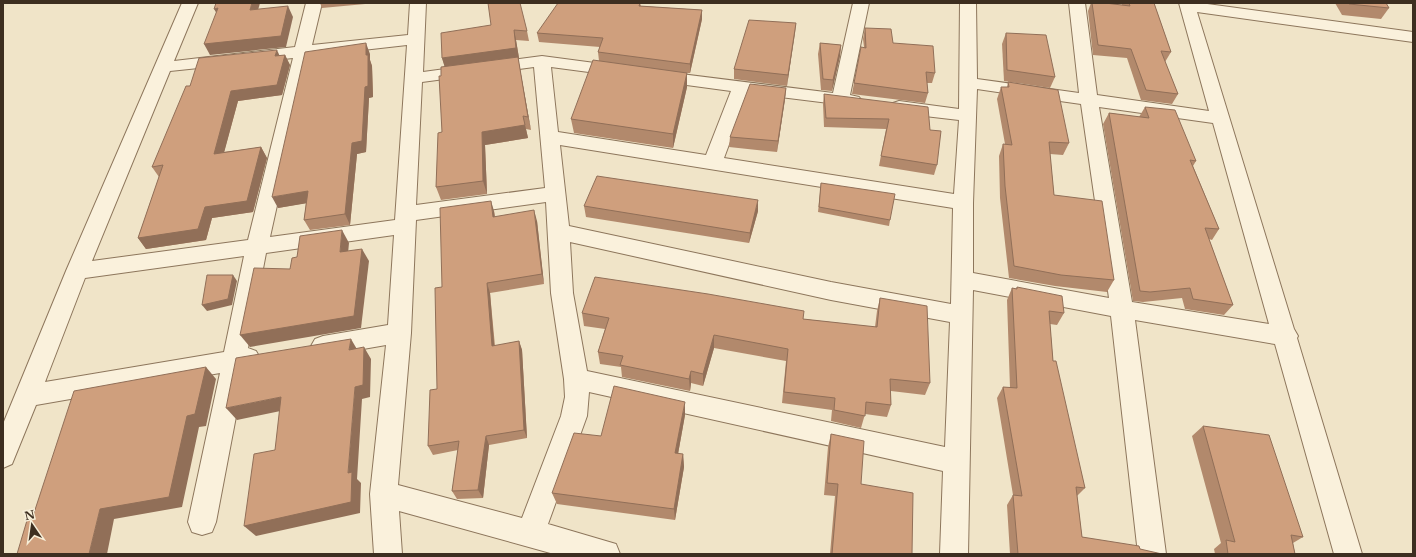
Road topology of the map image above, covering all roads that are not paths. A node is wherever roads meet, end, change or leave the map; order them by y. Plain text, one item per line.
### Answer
1 (190, 3) edge
2 (314, 3) edge
3 (418, 3) edge
4 (861, 3) edge
5 (968, 3) edge
6 (1077, 3) edge
7 (1187, 4) edge
8 (1413, 37) edge
9 (416, 39) junction
10 (302, 51) junction
11 (542, 61) junction
12 (162, 67) junction
13 (414, 78) junction
14 (968, 83) junction
15 (741, 87) junction
16 (840, 99) junction
17 (1089, 100) junction
18 (968, 116) junction
19 (1221, 118) junction
20 (550, 137) junction
21 (712, 164) junction
22 (555, 194) junction
23 (963, 203) junction
24 (405, 220) junction
25 (559, 232) junction
26 (257, 246) junction
27 (77, 271) junction
28 (962, 279) junction
29 (1122, 309) junction
30 (962, 315) junction
31 (399, 333) junction
32 (1286, 336) junction
33 (305, 349) edge
34 (266, 355) edge
35 (235, 360) junction
36 (576, 379) junction
37 (26, 396) junction
38 (3, 456) edge
39 (956, 462) junction
40 (384, 494) junction
41 (202, 522) dead end
42 (530, 534) junction
43 (388, 554) edge
44 (606, 554) edge
45 (954, 554) edge
46 (1152, 554) edge
47 (1348, 554) edge

1 - 12 street
2 - 10 street
3 - 9 street
4 - 16 street
5 - 14 street
6 - 17 street
7 - 8 street
7 - 19 street
9 - 10 street
9 - 13 street
10 - 12 street
10 - 26 street
11 - 13 street
11 - 15 street
11 - 20 street
12 - 27 street
13 - 24 street
14 - 17 street
14 - 18 street
15 - 16 street
15 - 21 street
16 - 18 street
17 - 19 street
17 - 29 street
18 - 23 street
19 - 32 street
20 - 21 street
20 - 22 street
21 - 23 street
22 - 24 street
22 - 25 street
23 - 28 street
24 - 26 street
24 - 31 street
25 - 30 street
25 - 36 street
26 - 27 street
26 - 35 street
27 - 37 street
28 - 29 street
28 - 30 street
29 - 32 street
29 - 46 street
30 - 39 street
31 - 33 street
31 - 40 street
32 - 47 street
34 - 35 street
35 - 37 street
35 - 41 street
36 - 39 street
36 - 42 street
37 - 38 street
39 - 45 street
40 - 42 street
40 - 43 street
42 - 44 street

